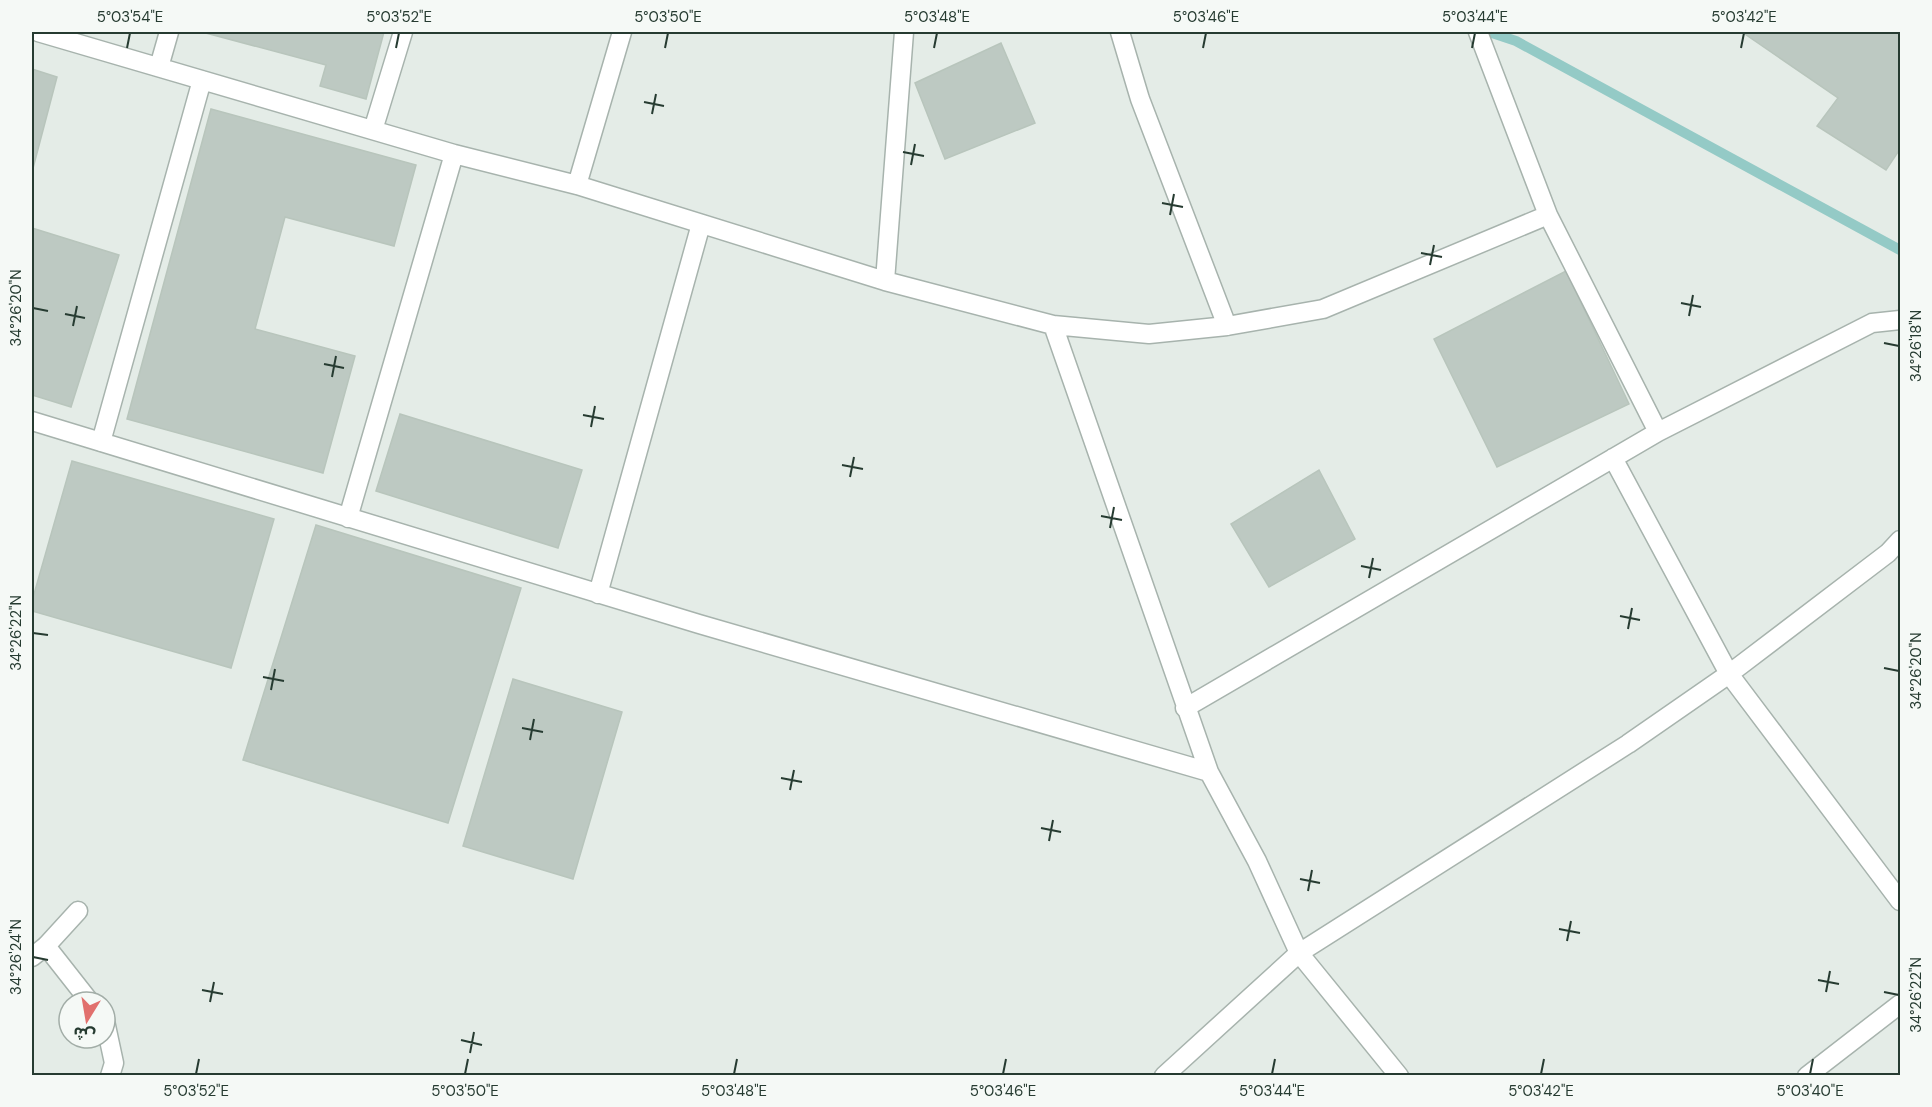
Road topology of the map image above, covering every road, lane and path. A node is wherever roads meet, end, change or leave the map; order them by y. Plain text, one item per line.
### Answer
1 (38, 32) edge
2 (169, 32) edge
3 (403, 32) edge
4 (622, 32) edge
5 (904, 32) edge
6 (1120, 32) edge
7 (1478, 32) edge
8 (159, 67) junction
9 (202, 80) junction
10 (373, 130) junction
11 (454, 154) junction
12 (577, 185) junction
13 (1548, 215) junction
14 (701, 224) junction
15 (885, 281) junction
16 (1900, 320) edge
17 (1053, 325) junction
18 (1227, 326) junction
19 (32, 421) edge
20 (1658, 432) junction
21 (101, 442) junction
22 (1613, 458) junction
23 (348, 518) junction
24 (1900, 540) edge
25 (598, 594) junction
26 (1729, 674) junction
27 (1185, 708) junction
28 (1209, 772) junction
29 (1900, 901) edge
30 (78, 910) dead end
31 (39, 951) edge
32 (1299, 953) junction
33 (78, 990) edge
34 (1900, 1004) edge
35 (111, 1050) edge
36 (110, 1076) edge
37 (1164, 1076) edge
38 (1399, 1076) edge
39 (1807, 1076) edge

1 - 8 street
2 - 8 street
3 - 10 street
4 - 12 street
5 - 15 street
6 - 18 street
7 - 13 street
8 - 9 street
9 - 10 street
9 - 21 street
10 - 11 street
11 - 12 street
11 - 23 street
12 - 14 street
13 - 18 street
13 - 20 street
14 - 15 street
14 - 25 street
15 - 17 street
16 - 20 street
17 - 18 street
17 - 27 street
19 - 21 street
20 - 22 street
21 - 23 street
22 - 26 street
22 - 27 street
23 - 25 street
24 - 26 street
25 - 28 street
26 - 29 street
26 - 32 street
27 - 28 street
28 - 32 street
30 - 31 street
31 - 33 street
32 - 37 street
32 - 38 street
34 - 39 street
35 - 36 street

